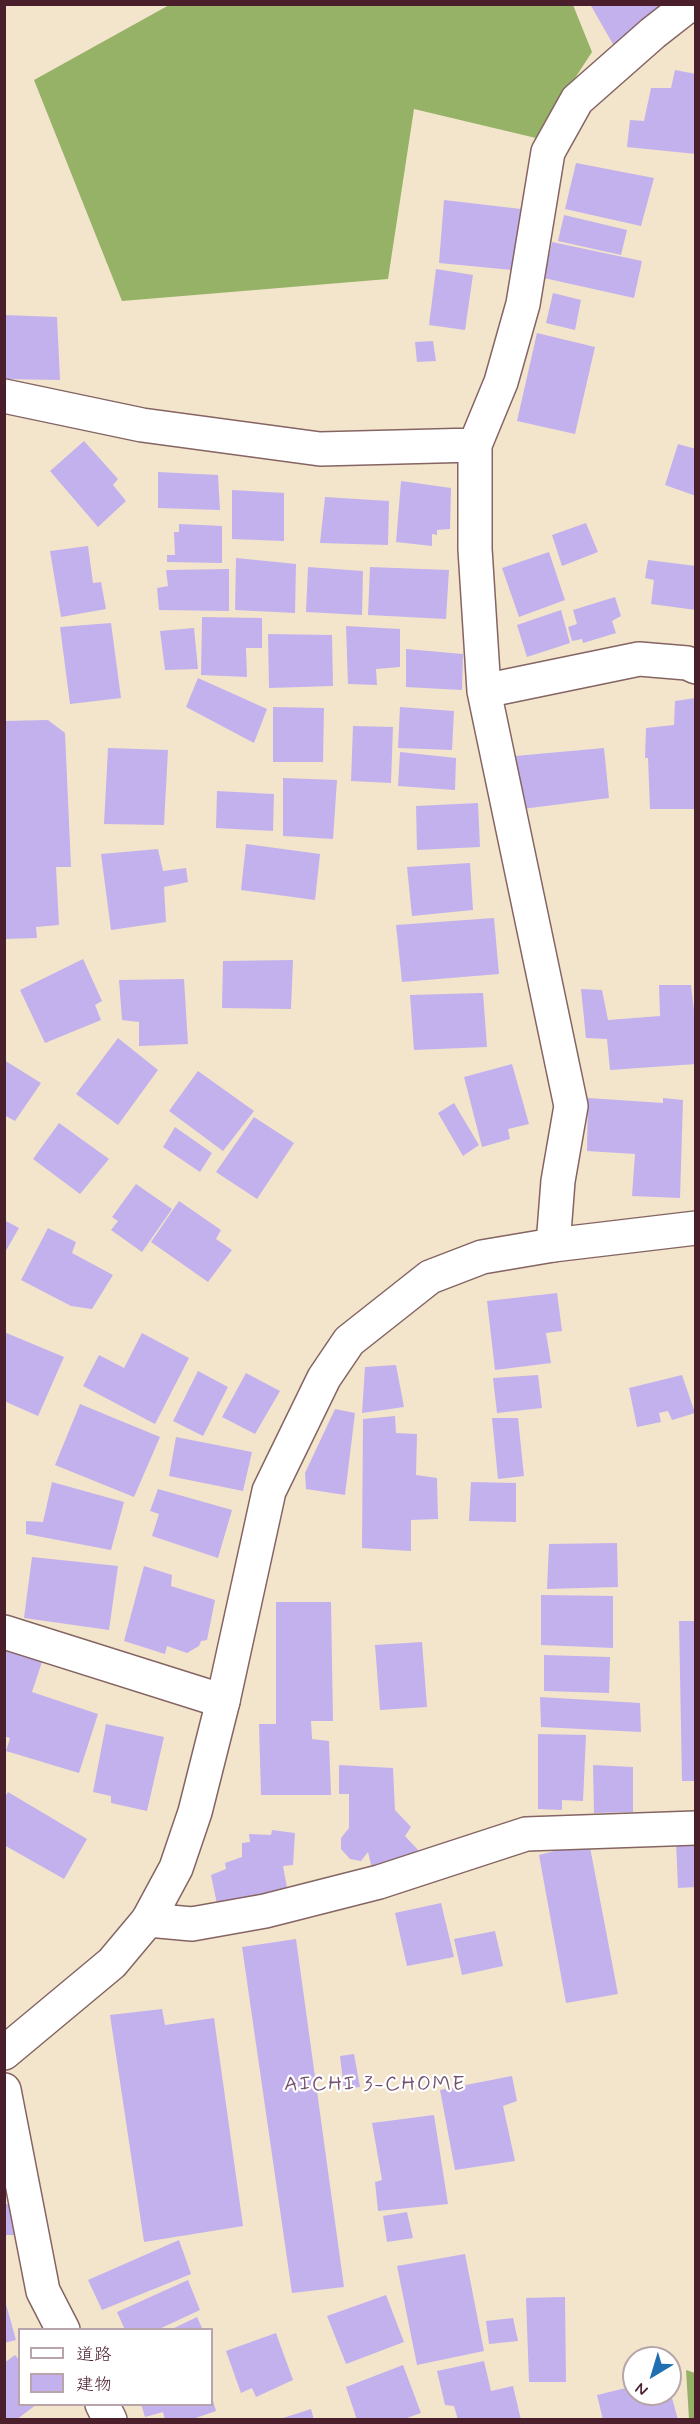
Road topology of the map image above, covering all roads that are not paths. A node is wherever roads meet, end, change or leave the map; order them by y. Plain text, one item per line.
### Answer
1 (690, 4) edge
2 (4, 396) edge
3 (475, 445) junction
4 (696, 667) edge
5 (484, 691) junction
6 (696, 1228) edge
7 (553, 1245) junction
8 (4, 1632) edge
9 (223, 1701) junction
10 (696, 1828) edge
11 (148, 1920) junction
12 (4, 2053) edge
13 (4, 2090) edge
14 (62, 2328) edge
15 (103, 2406) edge
16 (110, 2420) edge

1 - 3 street
2 - 3 street
3 - 5 street
4 - 5 street
5 - 7 street
6 - 7 street
7 - 9 street
8 - 9 street
9 - 11 street
10 - 11 street
11 - 12 street
13 - 14 street
15 - 16 street

